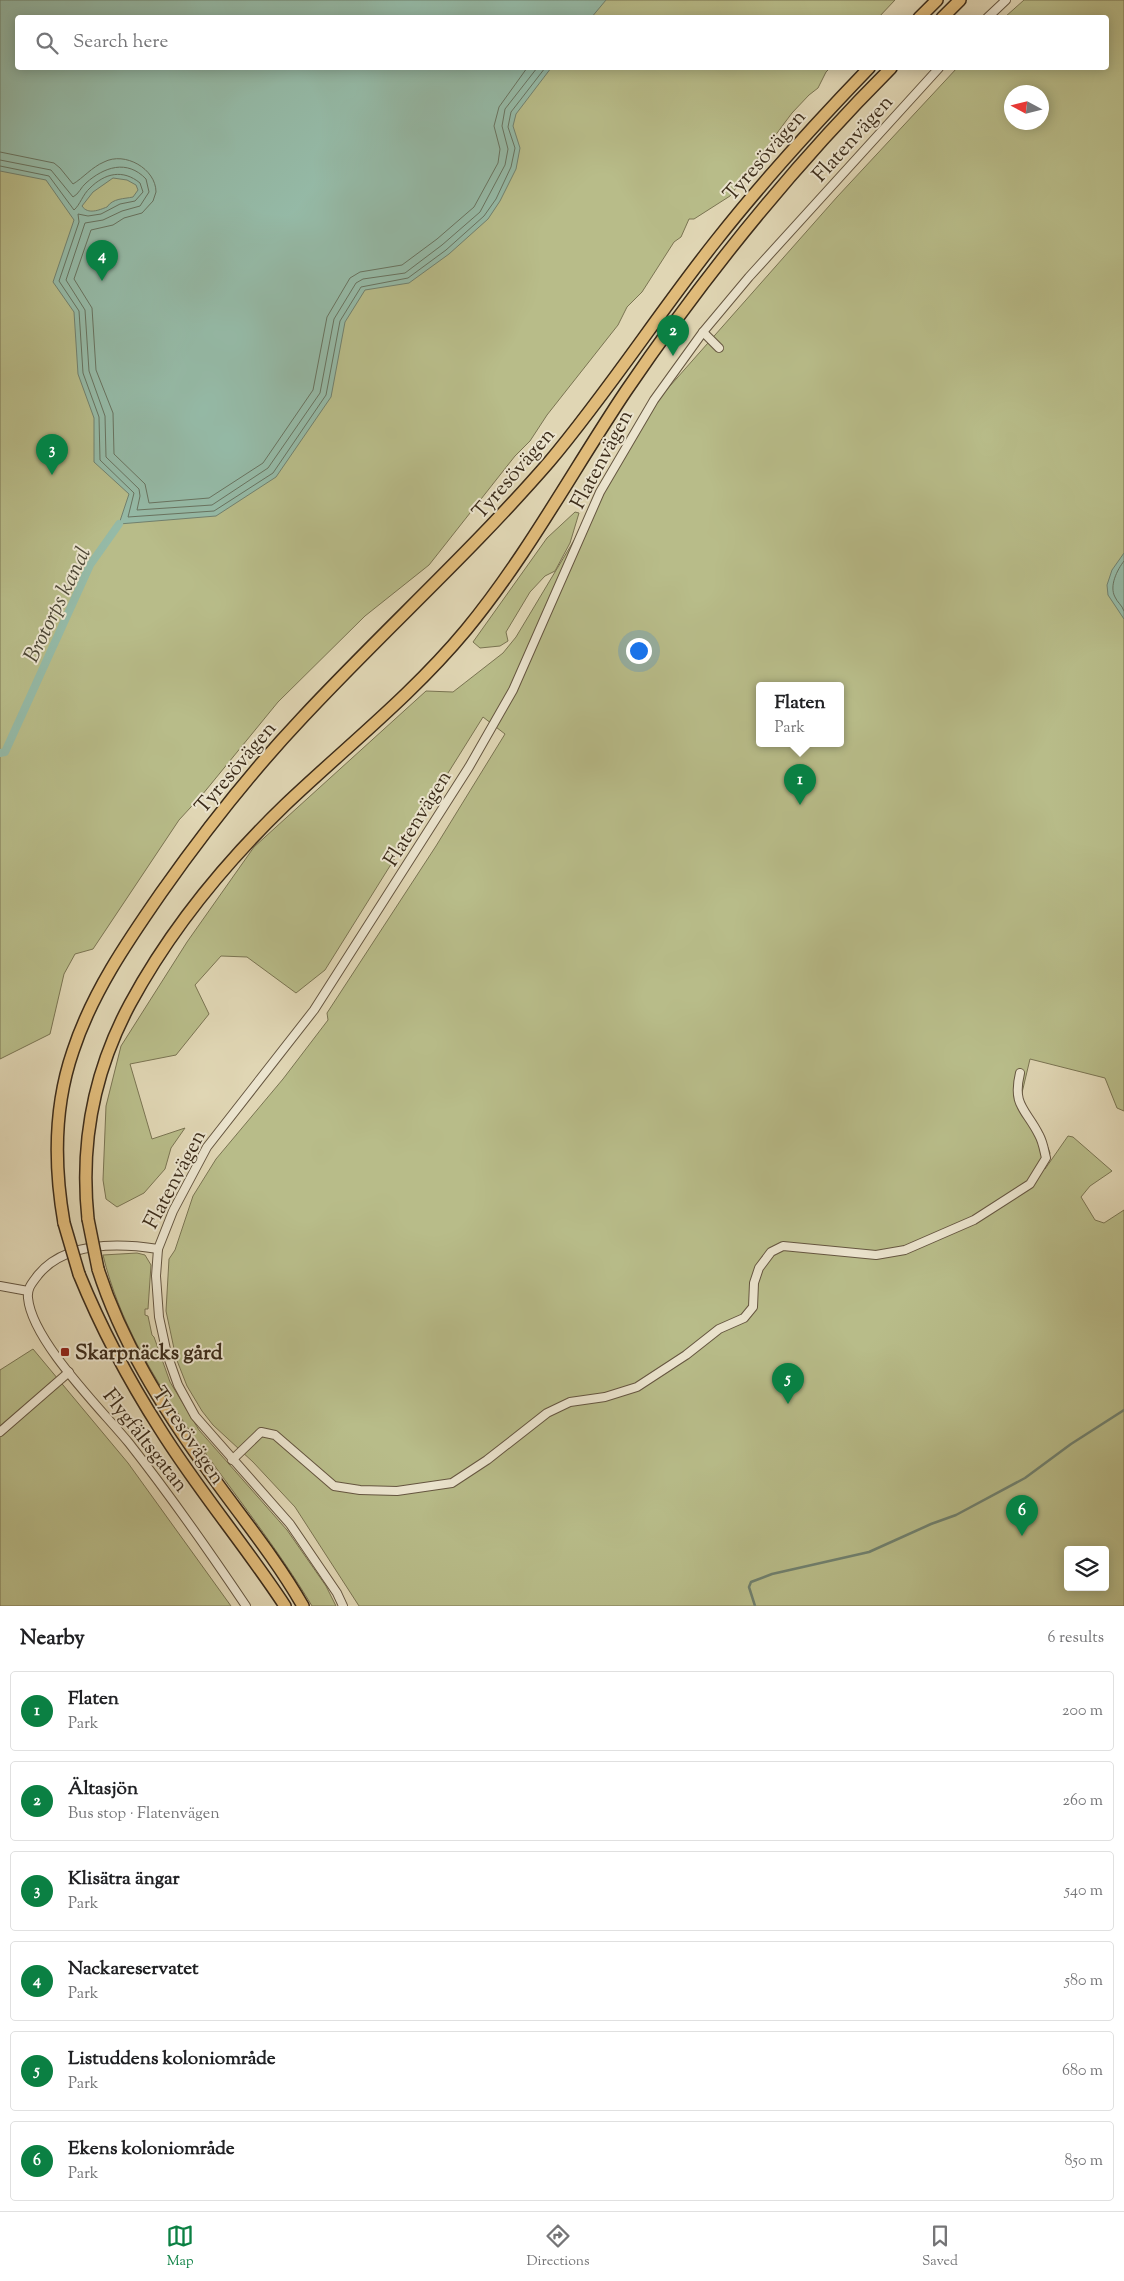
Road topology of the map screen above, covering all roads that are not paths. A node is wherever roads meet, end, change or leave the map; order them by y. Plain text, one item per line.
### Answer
1 (938, 0) edge
2 (960, 0) edge
3 (1006, 0) edge
4 (922, 15) edge
5 (945, 15) edge
6 (989, 15) edge
7 (867, 70) edge
8 (889, 70) edge
9 (937, 70) edge
10 (703, 332) junction
11 (719, 348) dead end
12 (1020, 1073) dead end
13 (158, 1248) junction
14 (0, 1286) edge
15 (28, 1291) junction
16 (69, 1372) junction
17 (0, 1432) edge
18 (232, 1460) junction
19 (246, 1606) edge
20 (285, 1606) edge
21 (303, 1606) edge
22 (343, 1606) edge

1 - 4 highway
2 - 5 highway
3 - 6 street
7 - 20 highway, Tyresövägen, bridge
8 - 21 highway, Tyresövägen, bridge
9 - 10 street, Flatenvägen
10 - 11 street
10 - 13 street, Flatenvägen
12 - 18 street
13 - 15 street
13 - 18 street, Flatenvägen
14 - 15 street
15 - 16 street, Flygfältsgatan
16 - 17 street
16 - 19 street, Flygfältsgatan
18 - 22 street, Flatenvägen

